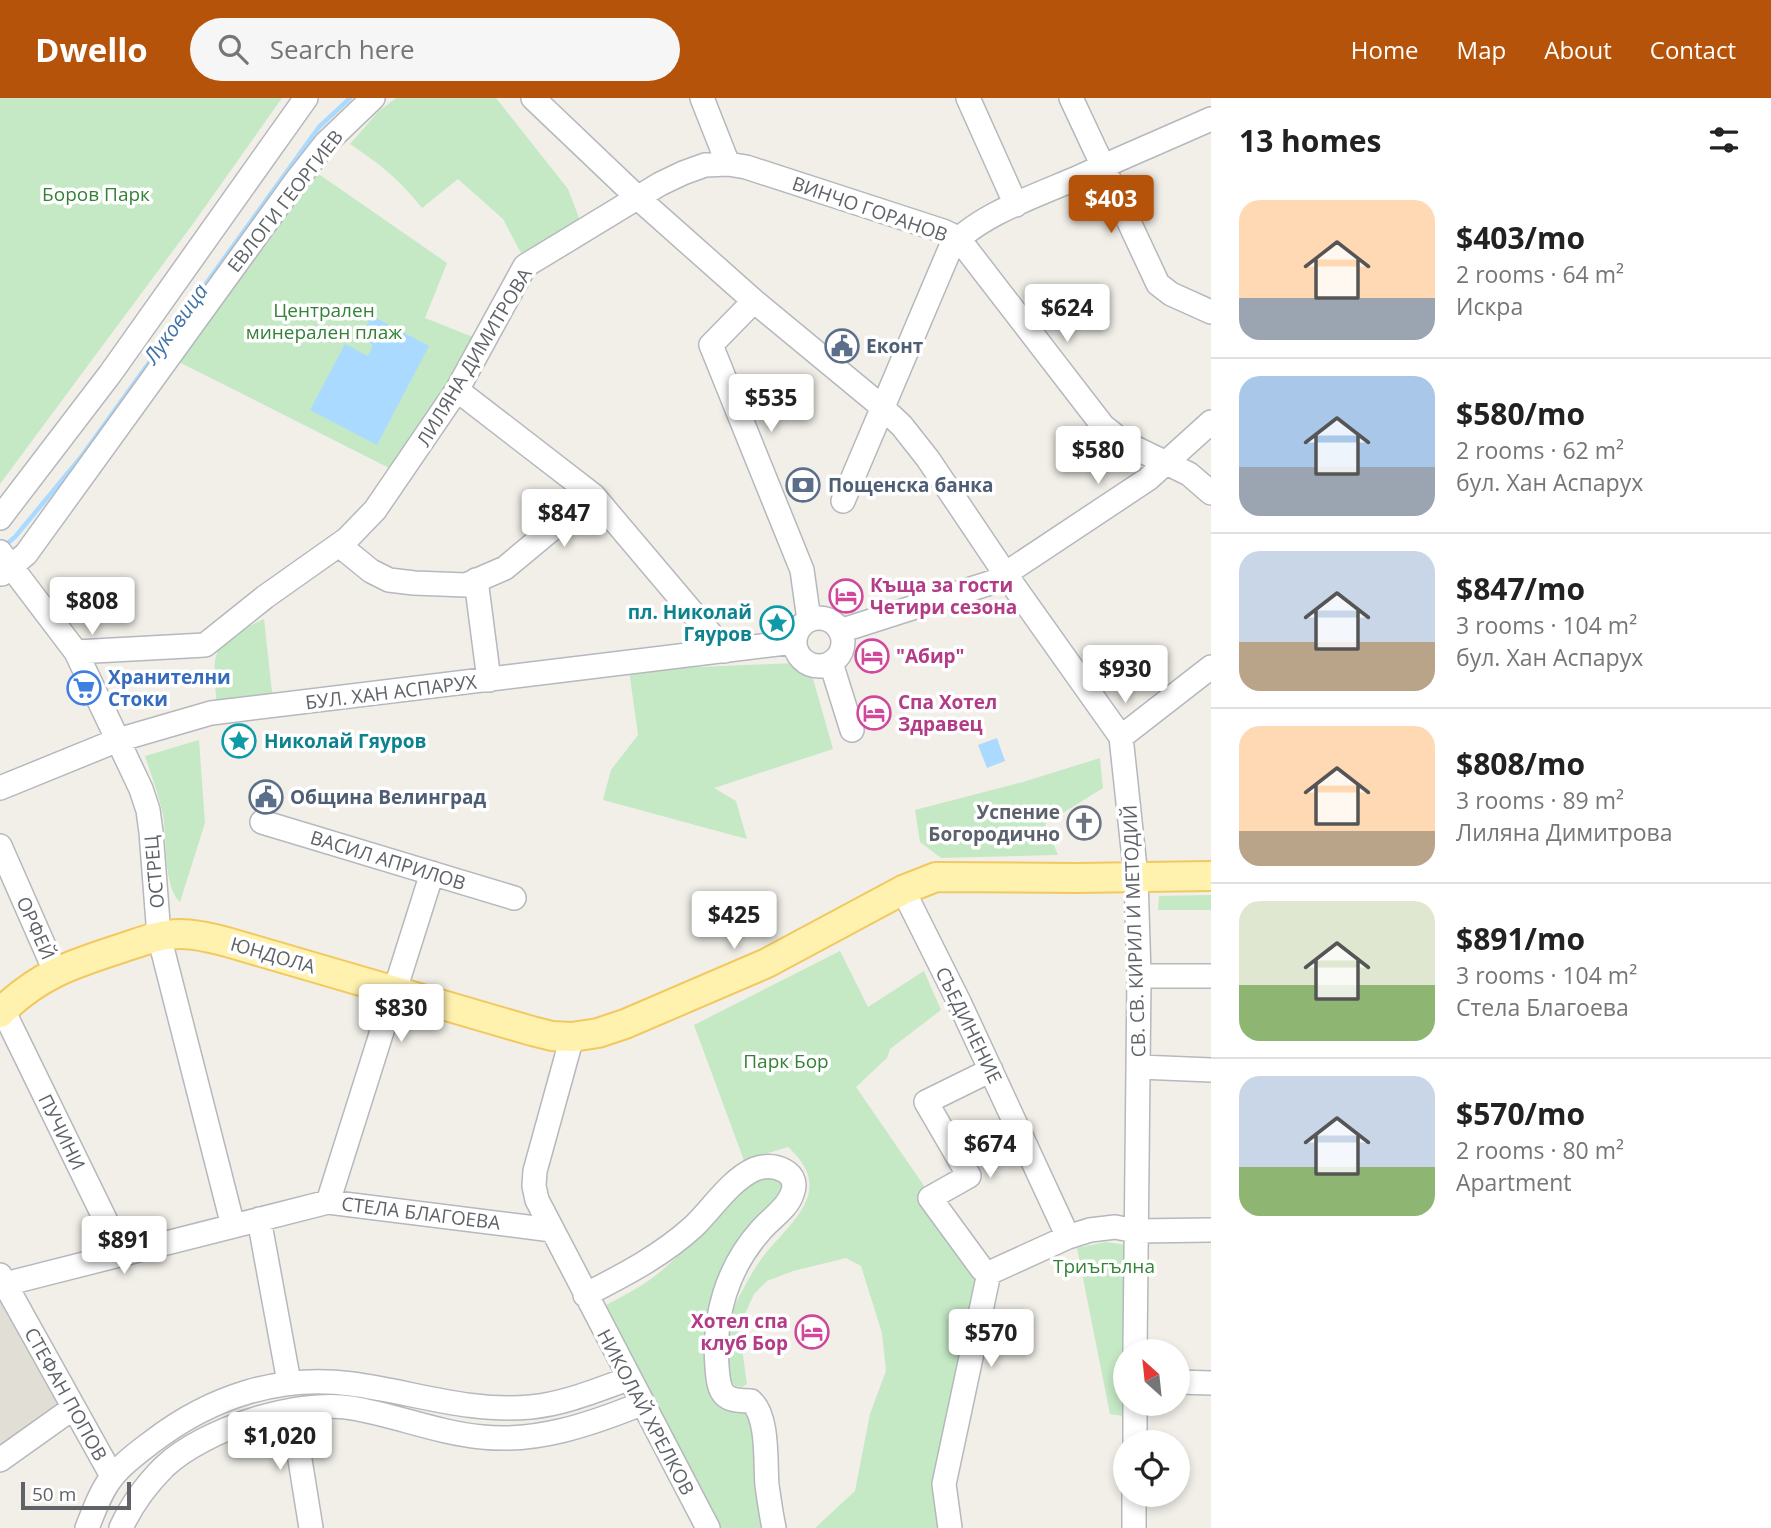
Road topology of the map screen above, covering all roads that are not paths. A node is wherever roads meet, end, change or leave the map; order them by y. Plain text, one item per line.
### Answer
1 (306, 98) edge
2 (373, 98) edge
3 (533, 98) edge
4 (702, 98) edge
5 (968, 98) edge
6 (1071, 98) edge
7 (1211, 119) edge
8 (728, 164) junction
9 (1104, 166) junction
10 (638, 198) junction
11 (1016, 205) junction
12 (958, 238) junction
13 (754, 301) junction
14 (1211, 312) edge
15 (457, 390) junction
16 (881, 406) junction
17 (1211, 422) edge
18 (1167, 463) junction
19 (1211, 493) edge
20 (593, 495) junction
21 (843, 501) dead end
22 (0, 518) edge
23 (339, 545) junction
24 (4, 565) edge
25 (1006, 575) junction
26 (476, 580) junction
27 (809, 620) junction
28 (840, 631) junction
29 (794, 642) junction
30 (725, 650) junction
31 (76, 652) junction
32 (831, 663) junction
33 (1211, 667) edge
34 (489, 680) junction
35 (852, 730) dead end
36 (1121, 737) junction
37 (118, 740) junction
38 (0, 788) edge
39 (262, 822) dead end
40 (0, 846) edge
41 (432, 873) junction
42 (1211, 876) edge
43 (1136, 877) junction
44 (903, 890) junction
45 (514, 898) dead end
46 (159, 936) junction
47 (55, 971) junction
48 (1139, 976) junction
49 (1211, 976) edge
50 (395, 991) junction
51 (1, 1011) edge
52 (572, 1037) junction
53 (1140, 1067) junction
54 (991, 1070) junction
55 (1211, 1070) edge
56 (328, 1202) junction
57 (259, 1219) junction
58 (233, 1226) junction
59 (552, 1230) junction
60 (1211, 1230) edge
61 (1136, 1231) junction
62 (1068, 1237) junction
63 (122, 1254) junction
64 (989, 1273) junction
65 (3, 1279) edge
66 (585, 1295) junction
67 (1135, 1339) edge
68 (628, 1380) junction
69 (289, 1382) junction
70 (1190, 1382) edge
71 (1211, 1383) edge
72 (642, 1404) junction
73 (73, 1408) junction
74 (292, 1410) junction
75 (0, 1460) edge
76 (113, 1476) junction
77 (1134, 1507) edge
78 (87, 1528) edge
79 (121, 1528) edge
80 (311, 1528) edge
81 (708, 1528) edge
82 (774, 1528) edge
83 (950, 1528) edge
84 (1134, 1528) edge

1 - 22 street, ЕВЛОГИ ГЕОРГИЕВ
2 - 24 street, ЕВЛОГИ ГЕОРГИЕВ
3 - 10 street
4 - 8 street
5 - 11 street
6 - 9 street
7 - 9 street
8 - 10 street, ВИНЧО ГОРАНОВ
8 - 12 street, ВИНЧО ГОРАНОВ
9 - 11 street
9 - 14 street
10 - 13 street, СВ. СВ. КИРИЛ И МЕТОДИЙ
10 - 15 street, ЛИЛЯНА ДИМИТРОВА
11 - 12 street
12 - 16 street
12 - 18 street, ВИНЧО ГОРАНОВ
13 - 16 street, СВ. СВ. КИРИЛ И МЕТОДИЙ
13 - 27 street
15 - 20 street
15 - 23 street, ЛИЛЯНА ДИМИТРОВА
16 - 21 street
16 - 25 street, СВ. СВ. КИРИЛ И МЕТОДИЙ
17 - 18 street
18 - 19 street, ВИНЧО ГОРАНОВ
18 - 25 street
20 - 26 street
20 - 30 street
23 - 26 street
23 - 31 street, ЛИЛЯНА ДИМИТРОВА
24 - 31 street, ОСТРЕЦ
25 - 28 street
25 - 36 street, СВ. СВ. КИРИЛ И МЕТОДИЙ
26 - 34 street
27 - 28 street
27 - 29 street
28 - 32 street
29 - 30 street, БУЛ. ХАН АСПАРУХ
29 - 32 street
30 - 34 street, БУЛ. ХАН АСПАРУХ
31 - 37 street, ОСТРЕЦ
32 - 35 street
33 - 36 street
34 - 37 street, БУЛ. ХАН АСПАРУХ
36 - 43 street, СВ. СВ. КИРИЛ И МЕТОДИЙ
37 - 38 street, БУЛ. ХАН АСПАРУХ
37 - 46 street, ОСТРЕЦ
39 - 41 street, ВАСИЛ АПРИЛОВ
40 - 47 street, ОРФЕЙ
41 - 45 street, ВАСИЛ АПРИЛОВ
41 - 50 street
42 - 43 main road, ЮНДОЛА
43 - 44 main road, ЮНДОЛА
43 - 48 street, СВ. СВ. КИРИЛ И МЕТОДИЙ
44 - 52 main road, ЮНДОЛА
44 - 54 street, СЪЕДИНЕНИЕ
46 - 47 main road, ЮНДОЛА
46 - 50 main road, ЮНДОЛА
46 - 58 street, ОСТРЕЦ
47 - 51 main road, ЮНДОЛА
48 - 49 street
48 - 53 street, СВ. СВ. КИРИЛ И МЕТОДИЙ
50 - 52 main road, ЮНДОЛА
50 - 56 street
51 - 63 street, ПУЧИНИ
52 - 59 street, НИКОЛАЙ ХРЕЛКОВ
53 - 55 street
53 - 61 street, СВ. СВ. КИРИЛ И МЕТОДИЙ
54 - 62 street, СЪЕДИНЕНИЕ
54 - 64 street
56 - 57 street, СТЕЛА БЛАГОЕВА
56 - 59 street, СТЕЛА БЛАГОЕВА
57 - 58 street, СТЕЛА БЛАГОЕВА
57 - 69 street
58 - 63 street, СТЕЛА БЛАГОЕВА
59 - 66 street, НИКОЛАЙ ХРЕЛКОВ
60 - 61 street
61 - 62 street
61 - 67 street, СВ. СВ. КИРИЛ И МЕТОДИЙ
62 - 64 street
63 - 65 street, СТЕЛА БЛАГОЕВА
64 - 83 street
65 - 73 street, СТЕФАН ПОПОВ
66 - 68 street, НИКОЛАЙ ХРЕЛКОВ
66 - 82 street
68 - 69 street
68 - 72 street, НИКОЛАЙ ХРЕЛКОВ
69 - 76 street
70 - 71 street
72 - 74 street
72 - 81 street, НИКОЛАЙ ХРЕЛКОВ
73 - 75 street
73 - 76 street, СТЕФАН ПОПОВ
74 - 79 street
74 - 80 street
76 - 78 street
77 - 84 street

